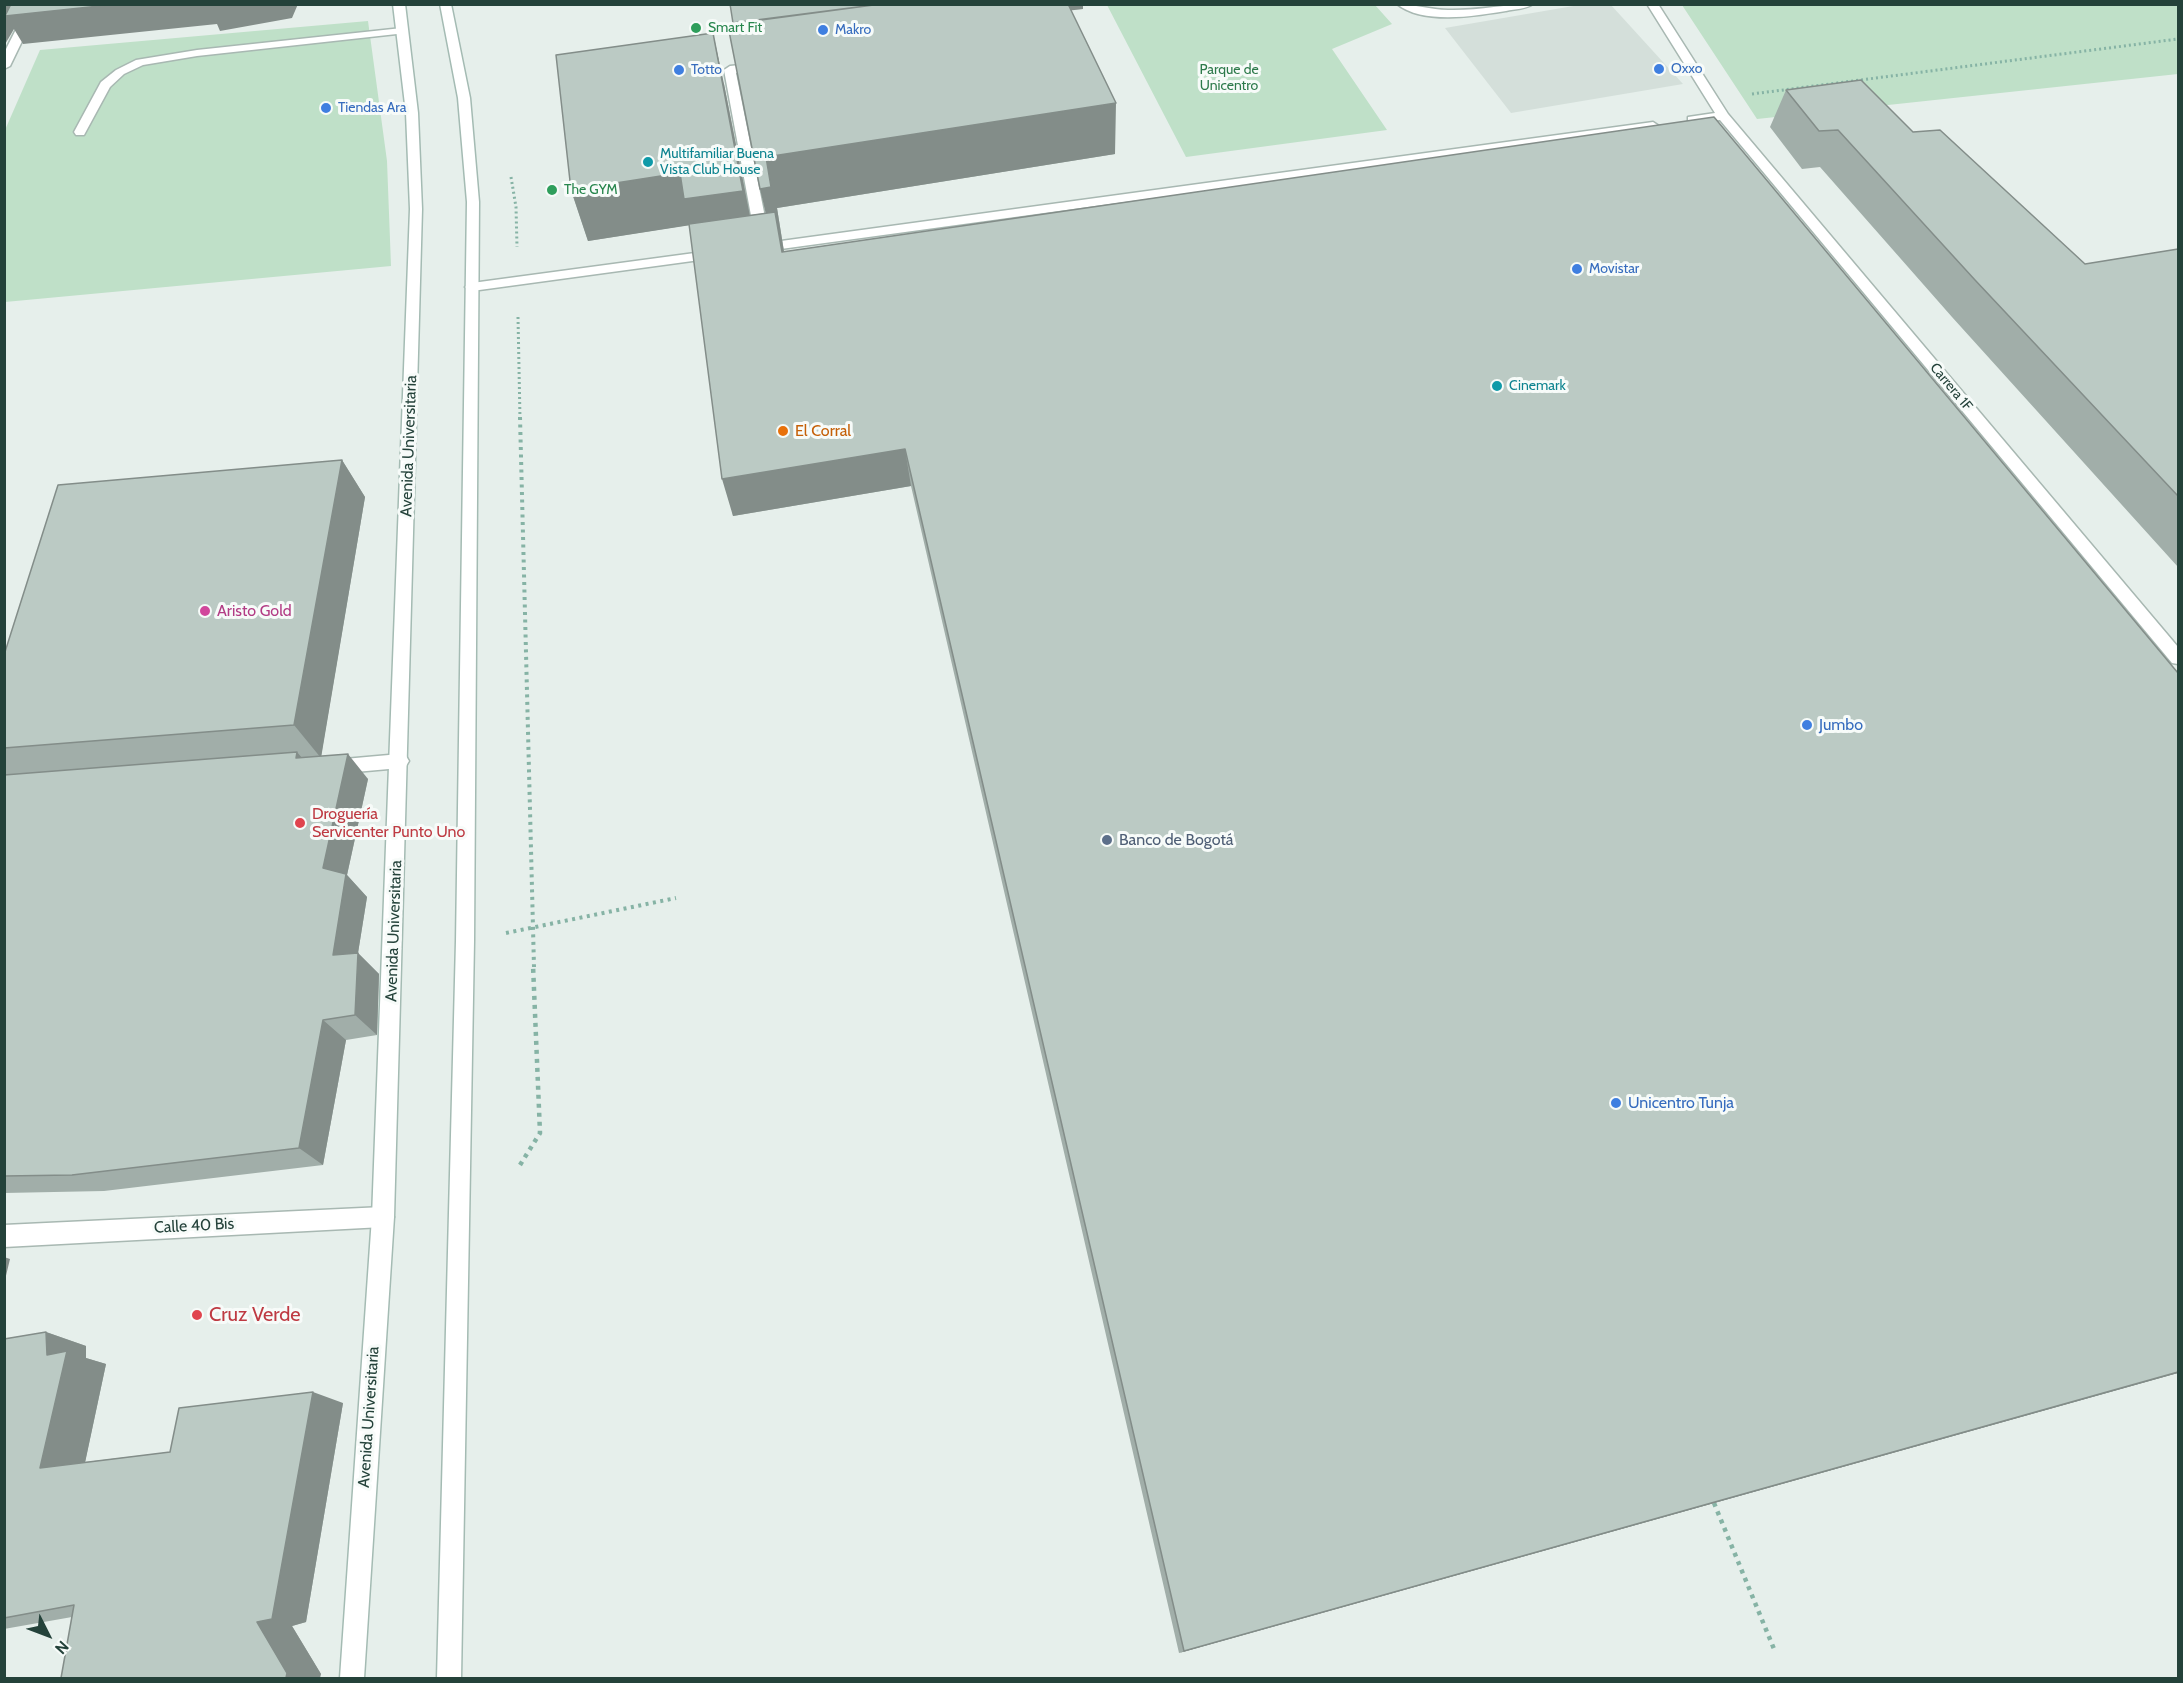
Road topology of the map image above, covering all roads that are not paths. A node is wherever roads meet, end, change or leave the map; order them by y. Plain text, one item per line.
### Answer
1 (35, 4) edge
2 (399, 4) edge
3 (445, 4) edge
4 (1402, 4) edge
5 (1528, 4) edge
6 (1652, 4) edge
7 (402, 31) junction
8 (777, 64) edge
9 (4, 66) edge
10 (1723, 116) junction
11 (80, 132) dead end
12 (764, 248) junction
13 (472, 287) junction
14 (2178, 658) edge
15 (400, 761) junction
16 (318, 768) edge
17 (383, 1217) junction
18 (4, 1236) edge
19 (351, 1678) edge
20 (448, 1678) edge

1 - 9 main road
2 - 7 main road, Avenida Universitaria
3 - 13 main road
4 - 5 main road
6 - 10 main road, Carrera 1F
7 - 11 main road
7 - 15 main road, Avenida Universitaria
8 - 12 main road
10 - 12 main road
10 - 14 main road, Carrera 1F
12 - 13 main road
13 - 20 main road
15 - 16 main road
15 - 17 main road, Avenida Universitaria
17 - 18 main road, Calle 40 Bis
17 - 19 main road, Avenida Universitaria

